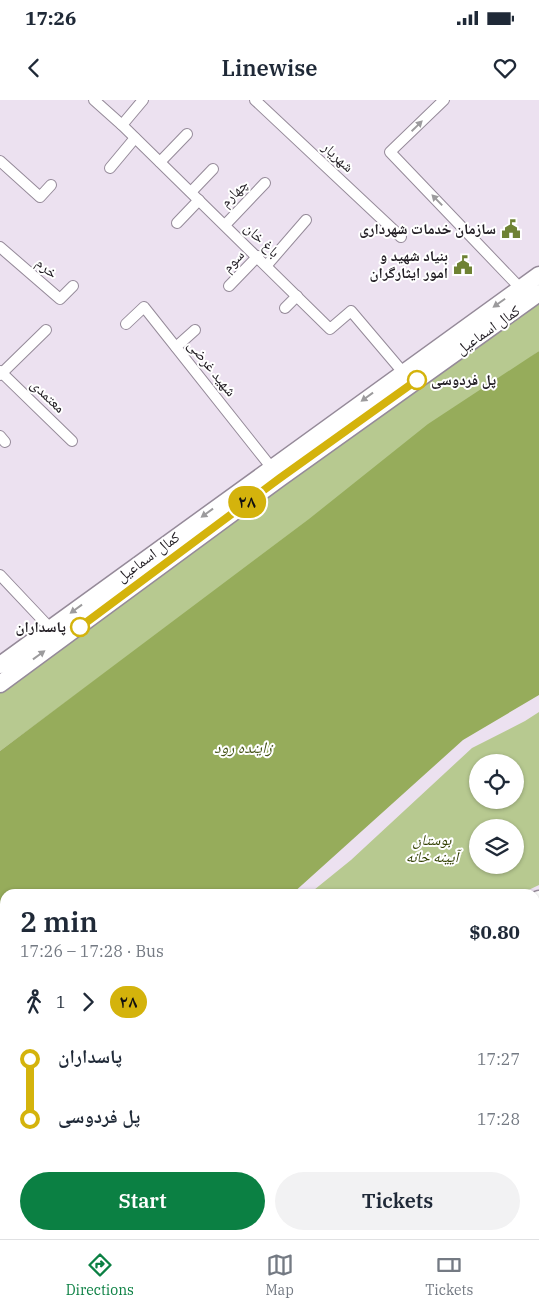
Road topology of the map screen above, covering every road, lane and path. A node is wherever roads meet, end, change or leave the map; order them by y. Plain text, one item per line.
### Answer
1 (94, 100) edge
2 (143, 100) edge
3 (255, 100) edge
4 (444, 100) edge
5 (122, 125) junction
6 (187, 134) dead end
7 (134, 138) junction
8 (0, 161) edge
9 (160, 162) junction
10 (110, 168) dead end
11 (213, 169) dead end
12 (265, 184) dead end
13 (51, 185) dead end
14 (195, 196) junction
15 (306, 220) dead end
16 (177, 224) dead end
17 (225, 224) junction
18 (401, 237) dead end
19 (0, 247) edge
20 (258, 256) junction
21 (267, 265) junction
22 (539, 274) edge
23 (73, 286) dead end
24 (229, 286) dead end
25 (530, 293) edge
26 (297, 296) junction
27 (285, 308) dead end
28 (126, 324) dead end
29 (46, 330) dead end
30 (195, 330) dead end
31 (176, 347) junction
32 (1, 373) edge
33 (407, 378) junction
34 (72, 441) dead end
35 (276, 472) junction
36 (0, 575) edge
37 (56, 634) junction
38 (0, 665) edge
39 (0, 684) edge

1 - 5 street, باغ خان
2 - 5 street
3 - 18 street, شهریار
25 -> 4 street
5 - 7 street, باغ خان
6 - 9 street
7 - 9 street, باغ خان
7 - 10 street
8 - 13 street
9 - 14 street, باغ خان
11 - 14 street
12 - 17 street, چهارم
14 - 16 street
14 - 17 street, باغ خان
15 - 21 street
17 - 20 street, باغ خان
19 - 23 street, خرم
20 - 21 street, باغ خان
20 - 24 street, سوم
21 - 26 street, باغ خان
22 - 25 main road, کمال اسماعیل
25 - 33 main road, کمال اسماعیل
26 - 27 street
26 - 33 street, باغ خان
28 - 31 street, شهید غرضی
29 - 32 street
30 - 31 street
31 - 35 street, شهید غرضی
32 - 34 street, معتمدی
33 - 35 main road, کمال اسماعیل
35 - 37 main road, کمال اسماعیل
36 - 37 street
37 - 38 main road, کمال اسماعیل
39 -> 37 main road, کمال اسماعیل

